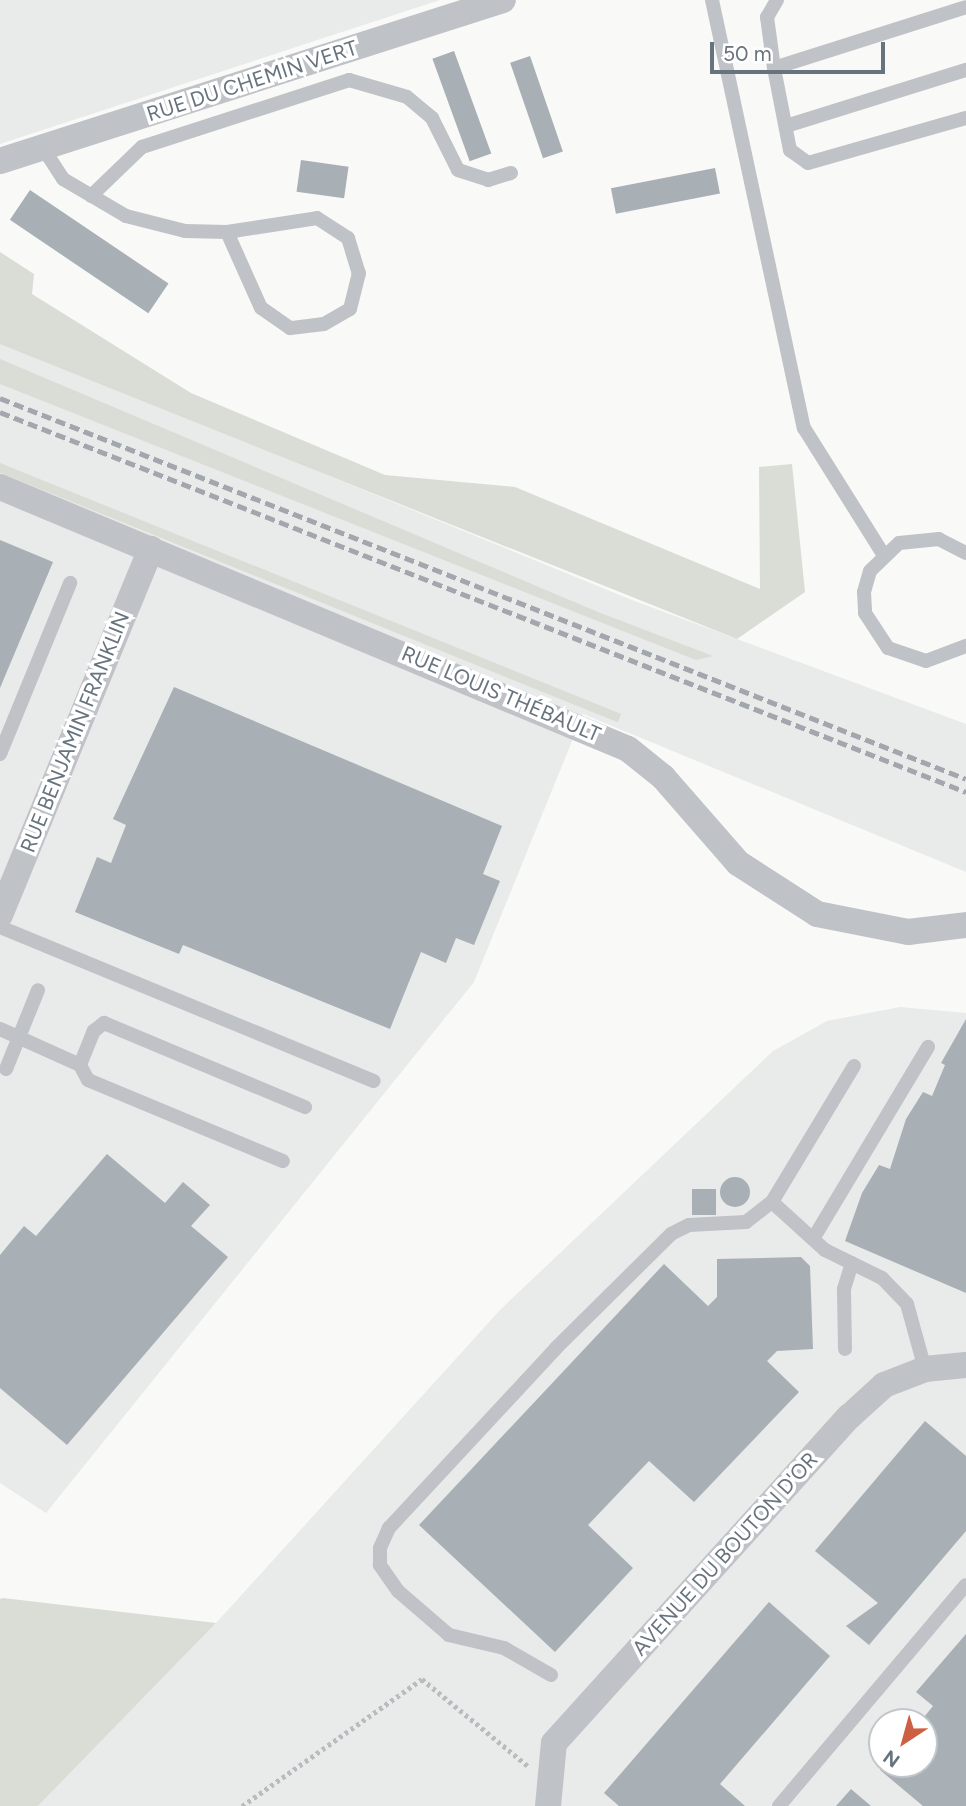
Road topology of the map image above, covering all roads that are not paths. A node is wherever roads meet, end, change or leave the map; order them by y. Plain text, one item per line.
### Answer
1 (712, 0) edge
2 (777, 0) edge
3 (485, 3) edge
4 (966, 7) edge
5 (774, 68) junction
6 (966, 70) edge
7 (966, 118) edge
8 (786, 126) junction
9 (43, 148) junction
10 (0, 161) edge
11 (511, 173) dead end
12 (92, 196) junction
13 (227, 232) junction
14 (0, 487) edge
15 (150, 548) junction
16 (966, 553) edge
17 (883, 554) junction
18 (70, 583) dead end
19 (966, 646) edge
20 (0, 754) edge
21 (0, 915) edge
22 (966, 925) edge
23 (0, 928) edge
24 (38, 990) dead end
25 (0, 1028) edge
26 (18, 1039) junction
27 (928, 1047) dead end
28 (80, 1065) junction
29 (854, 1066) dead end
30 (6, 1069) dead end
31 (374, 1081) dead end
32 (306, 1107) dead end
33 (283, 1161) dead end
34 (772, 1202) junction
35 (813, 1239) junction
36 (852, 1263) junction
37 (845, 1349) dead end
38 (966, 1365) edge
39 (925, 1369) junction
40 (966, 1585) edge
41 (551, 1675) dead end
42 (548, 1806) edge
43 (779, 1806) edge

1 - 17 lane
2 - 5 lane
3 - 9 street, RUE DU CHEMIN VERT
4 - 5 lane
5 - 8 lane
6 - 8 lane
7 - 8 lane
9 - 10 street, RUE DU CHEMIN VERT
9 - 12 lane
11 - 12 lane
12 - 13 lane
13 - 13 lane
14 - 15 street, RUE LOUIS THÉBAULT
15 - 21 street, RUE BENJAMIN FRANKLIN
15 - 22 street, RUE LOUIS THÉBAULT
16 - 17 lane
17 - 19 lane
18 - 20 lane
23 - 31 lane
24 - 26 lane
25 - 26 lane
26 - 28 lane
26 - 30 lane
27 - 35 lane
28 - 32 lane
28 - 33 lane
29 - 34 lane
34 - 35 lane
34 - 41 lane
35 - 36 lane
36 - 37 lane
36 - 39 lane
38 - 39 street, AVENUE DU BOUTON D'OR
39 - 42 street, AVENUE DU BOUTON D'OR
40 - 43 lane

